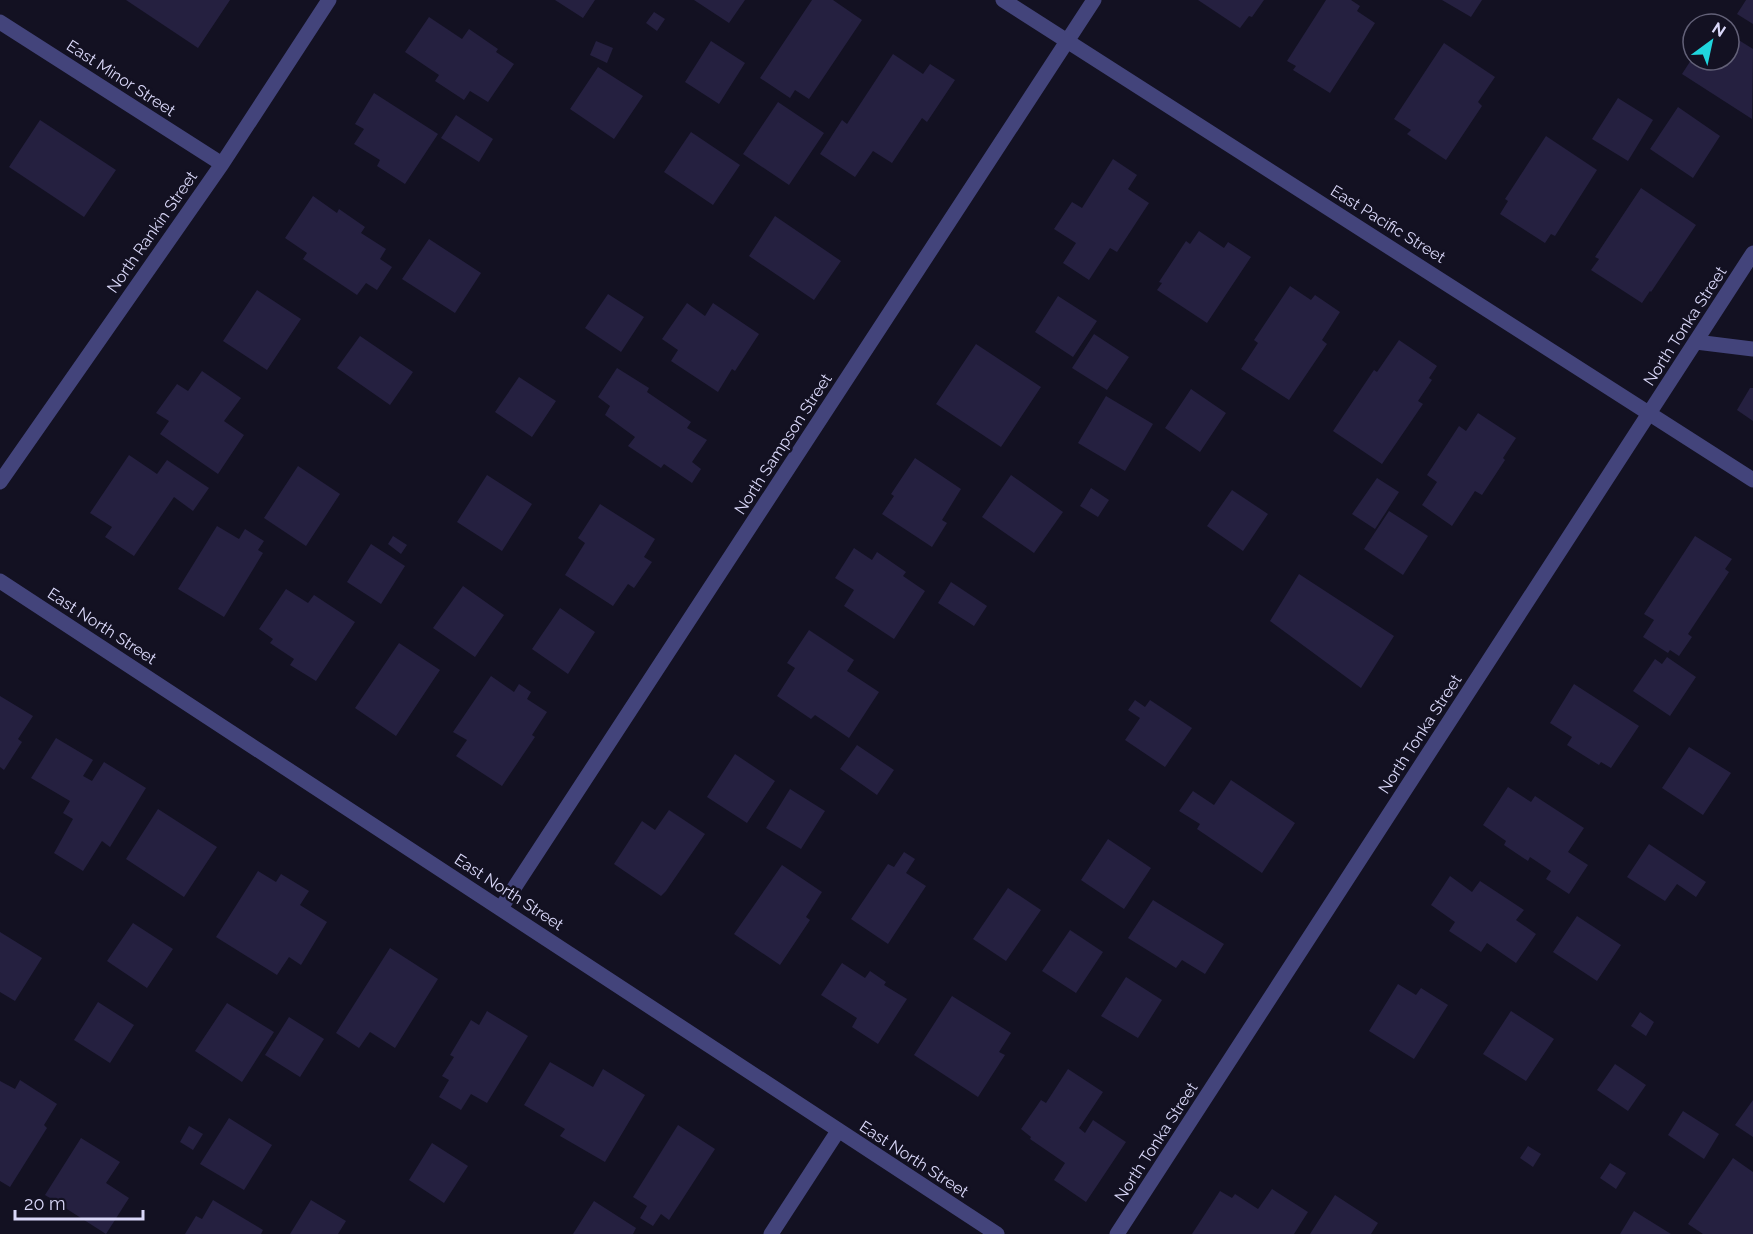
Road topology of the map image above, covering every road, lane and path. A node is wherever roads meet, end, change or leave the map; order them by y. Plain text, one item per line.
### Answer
1 (329, 0) edge
2 (1003, 0) edge
3 (1094, 0) edge
4 (0, 22) edge
5 (1067, 41) junction
6 (222, 164) junction
7 (1753, 254) edge
8 (1696, 342) junction
9 (1753, 349) edge
10 (1650, 413) junction
11 (1753, 480) edge
12 (0, 482) edge
13 (0, 581) edge
14 (501, 908) junction
15 (838, 1131) junction
16 (771, 1234) edge
17 (997, 1234) edge
18 (1118, 1234) edge

1 - 6 street, North Rankin Street
2 - 5 street, East Pacific Street
3 - 5 street, North Sampson Street
4 - 6 street, East Minor Street
5 - 10 street, East Pacific Street
5 - 14 street, North Sampson Street
6 - 12 street, North Rankin Street
7 - 8 street, North Tonka Street
8 - 9 street
8 - 10 street, North Tonka Street
10 - 11 street, East Pacific Street
10 - 18 street, North Tonka Street
13 - 14 street, East North Street
14 - 15 street, East North Street
15 - 16 street
15 - 17 street, East North Street

